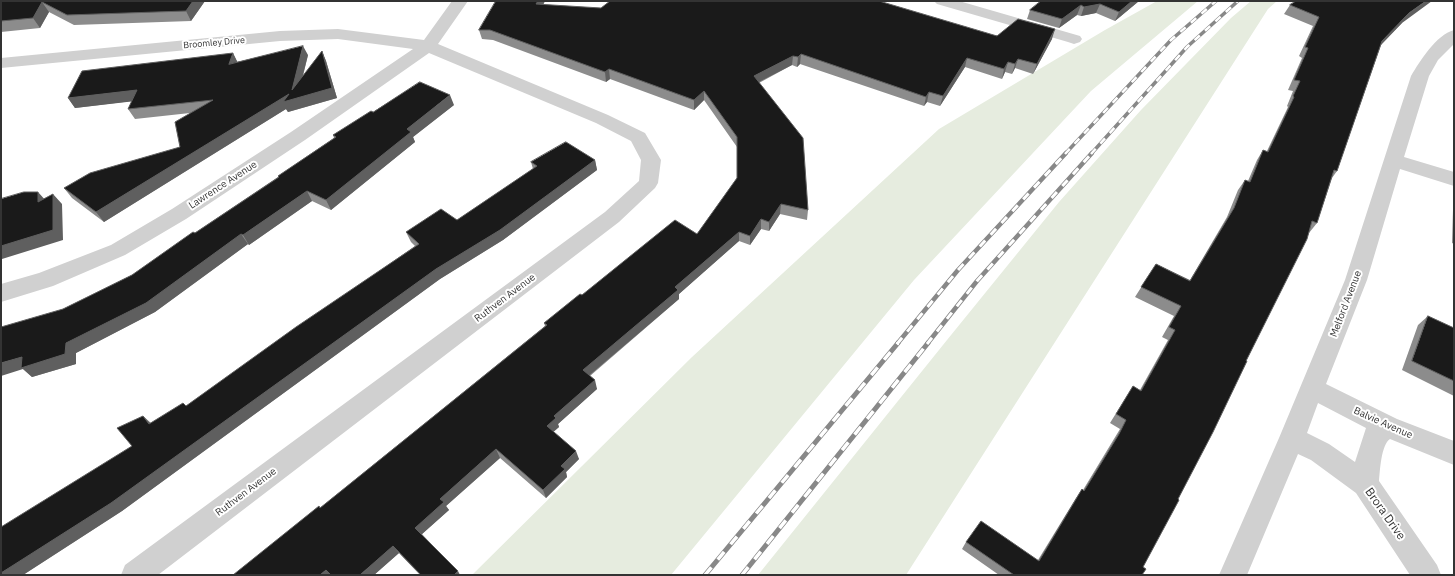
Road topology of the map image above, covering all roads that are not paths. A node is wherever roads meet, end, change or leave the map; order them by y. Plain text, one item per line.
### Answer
1 (460, 1) edge
2 (942, 1) edge
3 (965, 4) edge
4 (1454, 35) edge
5 (1074, 39) dead end
6 (428, 46) junction
7 (1, 63) edge
8 (1394, 160) junction
9 (1454, 179) edge
10 (1, 293) edge
11 (1313, 389) junction
12 (1388, 427) junction
13 (1292, 438) junction
14 (1454, 452) edge
15 (1365, 484) junction
16 (135, 575) edge
17 (1233, 575) edge
18 (1427, 575) edge

1 - 6 street, Lawrence Avenue
2 - 3 street
3 - 5 street
4 - 8 street, Melford Avenue
6 - 7 street, Broomley Drive
6 - 10 street, Lawrence Avenue
6 - 16 street, Ruthven Avenue
8 - 9 street
8 - 11 street, Melford Avenue
11 - 12 street, Balvie Avenue
11 - 13 street, Melford Avenue
12 - 14 street, Balvie Avenue
12 - 15 street
13 - 15 street, Brora Drive
13 - 17 street, Melford Avenue
15 - 18 street, Brora Drive

